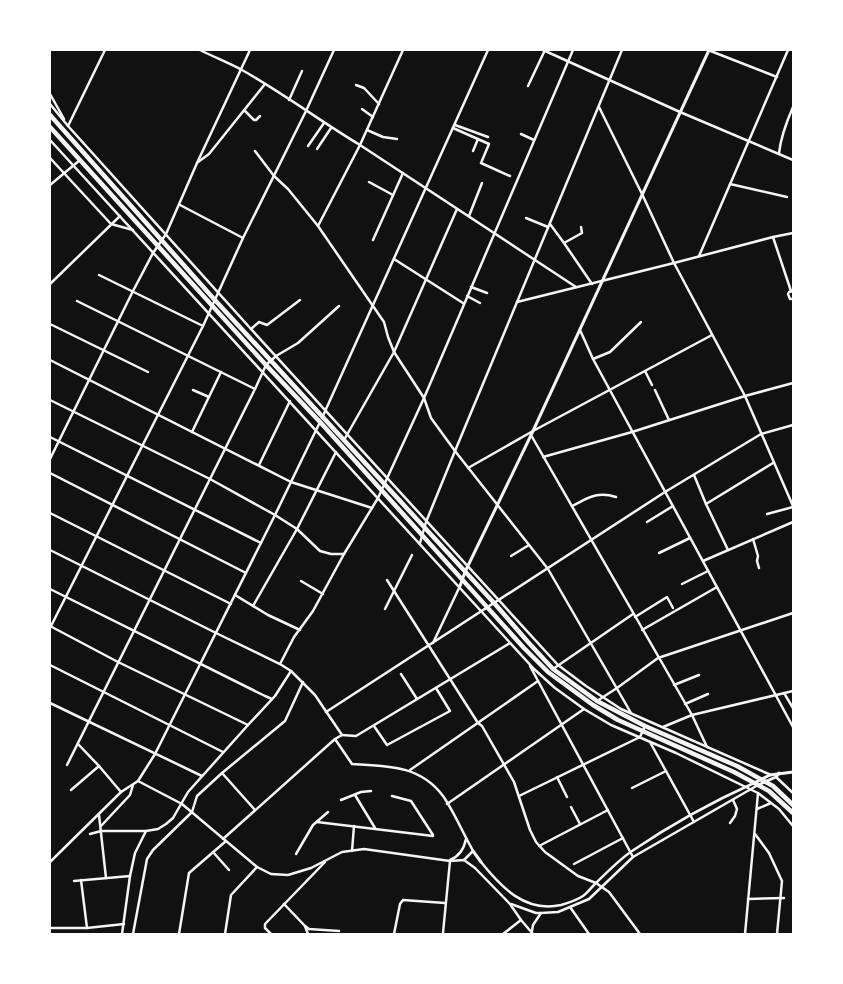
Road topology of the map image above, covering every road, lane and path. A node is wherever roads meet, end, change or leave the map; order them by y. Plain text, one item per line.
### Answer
1 (105, 50) edge
2 (200, 50) edge
3 (250, 50) edge
4 (334, 50) edge
5 (403, 50) edge
6 (488, 50) edge
7 (544, 50) edge
8 (573, 50) edge
9 (622, 50) edge
10 (708, 50) edge
11 (788, 50) edge
12 (568, 61) junction
13 (241, 70) junction
14 (302, 71) dead end
15 (777, 77) junction
16 (610, 80) junction
17 (265, 84) junction
18 (356, 85) dead end
19 (528, 86) dead end
20 (50, 94) edge
21 (51, 100) edge
22 (290, 100) junction
23 (50, 104) edge
24 (379, 104) junction
25 (599, 107) junction
26 (793, 107) edge
27 (362, 109) dead end
28 (245, 110) junction
29 (306, 111) junction
30 (680, 112) junction
31 (50, 115) edge
32 (260, 116) dead end
33 (373, 117) junction
34 (324, 123) junction
35 (68, 126) junction
36 (454, 126) junction
37 (50, 127) edge
38 (331, 128) junction
39 (367, 130) junction
40 (521, 134) dead end
41 (488, 137) dead end
42 (397, 139) dead end
43 (478, 139) junction
44 (50, 140) edge
45 (534, 140) junction
46 (748, 141) junction
47 (360, 145) junction
48 (308, 146) dead end
49 (317, 149) dead end
50 (255, 151) dead end
51 (473, 151) dead end
52 (779, 153) junction
53 (50, 158) edge
54 (80, 160) junction
55 (793, 160) edge
56 (197, 163) junction
57 (73, 166) junction
58 (64, 173) junction
59 (403, 173) junction
60 (274, 176) junction
61 (510, 176) dead end
62 (369, 182) dead end
63 (482, 183) dead end
64 (730, 184) junction
65 (50, 185) edge
66 (426, 188) junction
67 (393, 194) junction
68 (642, 194) junction
69 (787, 197) dead end
70 (180, 205) junction
71 (457, 209) junction
72 (120, 216) junction
73 (469, 216) junction
74 (526, 218) dead end
75 (111, 224) junction
76 (550, 224) junction
77 (318, 226) junction
78 (581, 227) dead end
79 (548, 228) junction
80 (134, 230) junction
81 (494, 233) junction
82 (793, 233) edge
83 (166, 234) junction
84 (773, 237) junction
85 (243, 238) junction
86 (162, 240) junction
87 (373, 240) dead end
88 (564, 243) junction
89 (158, 246) junction
90 (153, 253) junction
91 (699, 257) junction
92 (394, 260) junction
93 (535, 260) junction
94 (674, 263) junction
95 (99, 275) dead end
96 (426, 280) junction
97 (602, 282) junction
98 (50, 284) edge
99 (592, 284) junction
100 (471, 287) junction
101 (576, 287) junction
102 (133, 291) junction
103 (792, 291) edge
104 (217, 292) junction
105 (487, 293) dead end
106 (467, 296) junction
107 (214, 299) junction
108 (793, 299) edge
109 (300, 300) dead end
110 (77, 301) dead end
111 (516, 302) junction
112 (463, 303) junction
113 (480, 303) dead end
114 (212, 305) junction
115 (339, 306) dead end
116 (373, 306) junction
117 (209, 313) junction
118 (119, 321) junction
119 (641, 322) dead end
120 (50, 324) edge
121 (203, 326) junction
122 (251, 329) junction
123 (580, 329) junction
124 (712, 335) junction
125 (105, 350) junction
126 (394, 352) junction
127 (188, 356) junction
128 (276, 356) junction
129 (593, 359) junction
130 (50, 360) edge
131 (271, 360) junction
132 (266, 365) junction
133 (645, 371) junction
134 (148, 372) dead end
135 (221, 372) junction
136 (263, 372) junction
137 (90, 380) junction
138 (793, 383) edge
139 (652, 386) dead end
140 (255, 389) junction
141 (193, 390) dead end
142 (610, 390) junction
143 (655, 390) dead end
144 (744, 396) junction
145 (208, 397) junction
146 (424, 398) junction
147 (50, 400) edge
148 (290, 401) junction
149 (326, 411) junction
150 (74, 412) junction
151 (158, 415) junction
152 (323, 417) junction
153 (670, 420) junction
154 (320, 422) junction
155 (793, 425) edge
156 (316, 430) junction
157 (533, 431) junction
158 (192, 432) junction
159 (632, 432) junction
160 (347, 434) junction
161 (761, 434) junction
162 (531, 435) junction
163 (50, 438) edge
164 (344, 440) junction
165 (59, 442) junction
166 (143, 446) junction
167 (225, 449) junction
168 (455, 451) junction
169 (336, 452) junction
170 (543, 457) junction
171 (50, 459) edge
172 (774, 463) junction
173 (259, 465) junction
174 (468, 468) junction
175 (50, 474) edge
176 (694, 475) junction
177 (127, 476) junction
178 (387, 478) junction
179 (210, 479) junction
180 (292, 482) junction
181 (384, 485) junction
182 (382, 490) junction
183 (316, 491) junction
184 (665, 492) junction
185 (616, 497) dead end
186 (378, 498) junction
187 (112, 504) junction
188 (706, 504) junction
189 (497, 505) junction
190 (572, 506) junction
191 (673, 506) junction
192 (793, 506) edge
193 (372, 508) junction
194 (195, 510) junction
195 (50, 513) edge
196 (766, 514) dead end
197 (275, 515) junction
198 (426, 522) junction
199 (647, 522) dead end
200 (793, 522) edge
201 (297, 529) junction
202 (424, 529) junction
203 (422, 536) junction
204 (96, 537) junction
205 (690, 538) junction
206 (753, 539) junction
207 (179, 540) junction
208 (591, 540) junction
209 (261, 543) junction
210 (420, 544) junction
211 (529, 545) junction
212 (50, 550) edge
213 (728, 550) junction
214 (659, 553) dead end
215 (344, 554) junction
216 (412, 554) dead end
217 (511, 556) dead end
218 (703, 561) junction
219 (82, 566) junction
220 (467, 566) junction
221 (759, 568) dead end
222 (548, 569) junction
223 (164, 570) junction
224 (708, 571) junction
225 (464, 572) junction
226 (246, 573) junction
227 (387, 580) dead end
228 (462, 580) junction
229 (301, 581) dead end
230 (682, 584) dead end
231 (460, 586) junction
232 (717, 587) junction
233 (50, 589) edge
234 (394, 592) junction
235 (323, 594) junction
236 (235, 595) junction
237 (66, 597) junction
238 (149, 600) junction
239 (499, 600) junction
240 (231, 604) junction
241 (495, 604) junction
242 (254, 606) junction
243 (488, 608) junction
244 (673, 608) dead end
245 (385, 609) dead end
246 (482, 612) junction
247 (793, 613) edge
248 (634, 616) junction
249 (50, 627) edge
250 (300, 630) junction
251 (642, 630) junction
252 (134, 631) junction
253 (741, 631) junction
254 (216, 634) junction
255 (510, 643) junction
256 (591, 643) junction
257 (432, 644) junction
258 (429, 646) junction
259 (658, 658) junction
260 (118, 662) junction
261 (527, 662) junction
262 (200, 664) junction
263 (280, 664) junction
264 (50, 665) edge
265 (558, 665) junction
266 (553, 669) junction
267 (291, 671) junction
268 (401, 674) dead end
269 (699, 675) dead end
270 (450, 679) junction
271 (538, 681) junction
272 (303, 682) junction
273 (674, 685) junction
274 (436, 688) junction
275 (617, 688) junction
276 (793, 691) edge
277 (104, 692) junction
278 (784, 693) junction
279 (185, 694) junction
280 (708, 694) dead end
281 (775, 695) junction
282 (602, 697) junction
283 (272, 698) junction
284 (417, 699) junction
285 (597, 701) junction
286 (50, 703) edge
287 (685, 704) junction
288 (793, 708) edge
289 (584, 709) junction
290 (326, 712) junction
291 (631, 713) junction
292 (692, 715) junction
293 (88, 722) junction
294 (478, 723) junction
295 (248, 724) junction
296 (170, 725) junction
297 (562, 725) junction
298 (374, 726) junction
299 (644, 728) junction
300 (662, 728) junction
301 (793, 728) edge
302 (342, 735) junction
303 (640, 737) junction
304 (335, 739) junction
305 (650, 741) junction
306 (78, 744) junction
307 (707, 747) junction
308 (224, 752) junction
309 (155, 754) junction
310 (583, 764) junction
311 (67, 765) dead end
312 (504, 765) junction
313 (99, 766) junction
314 (410, 770) junction
315 (666, 771) junction
316 (793, 772) edge
317 (222, 773) junction
318 (779, 773) junction
319 (770, 774) junction
320 (202, 776) junction
321 (557, 777) junction
322 (776, 777) junction
323 (138, 780) junction
324 (763, 780) junction
325 (133, 784) junction
326 (756, 784) junction
327 (746, 786) junction
328 (632, 788) dead end
329 (751, 789) junction
330 (71, 790) dead end
331 (371, 791) dead end
332 (121, 792) junction
333 (758, 793) junction
334 (793, 793) edge
335 (355, 795) junction
336 (392, 796) dead end
337 (519, 796) junction
338 (567, 797) dead end
339 (341, 800) dead end
340 (732, 800) junction
341 (771, 803) junction
342 (182, 804) junction
343 (447, 804) junction
344 (793, 805) edge
345 (571, 807) dead end
346 (757, 809) junction
347 (255, 810) junction
348 (608, 810) junction
349 (192, 812) junction
350 (328, 812) dead end
351 (793, 813) edge
352 (98, 814) junction
353 (691, 816) junction
354 (317, 822) junction
355 (694, 822) junction
356 (730, 823) dead end
357 (580, 824) junction
358 (354, 826) junction
359 (793, 826) edge
360 (101, 827) junction
361 (375, 829) junction
362 (101, 831) junction
363 (146, 831) junction
364 (90, 834) dead end
365 (754, 834) junction
366 (623, 838) junction
367 (466, 839) junction
368 (225, 840) junction
369 (539, 846) junction
370 (352, 851) junction
371 (473, 851) junction
372 (213, 852) junction
373 (630, 852) junction
374 (296, 854) dead end
375 (633, 857) junction
376 (326, 860) junction
377 (464, 860) junction
378 (450, 861) junction
379 (50, 862) edge
380 (481, 862) joint
381 (574, 864) dead end
382 (258, 867) junction
383 (229, 870) dead end
384 (130, 876) junction
385 (106, 878) junction
386 (74, 880) dead end
387 (81, 880) junction
388 (596, 884) junction
389 (601, 886) junction
390 (748, 899) junction
391 (782, 899) junction
392 (445, 903) junction
393 (568, 903) junction
394 (284, 904) junction
395 (510, 904) junction
396 (570, 908) junction
397 (541, 913) junction
398 (521, 920) junction
399 (124, 924) junction
400 (304, 926) junction
401 (50, 928) edge
402 (86, 928) junction
403 (339, 931) dead end
404 (443, 933) edge
405 (532, 933) edge
406 (122, 934) edge
407 (133, 934) edge
408 (179, 934) edge
409 (225, 934) edge
410 (271, 934) edge
411 (308, 934) edge
412 (394, 934) edge
413 (503, 934) edge
414 (589, 934) edge
415 (640, 934) edge
416 (746, 934) edge
417 (777, 934) edge

1 - 35 street
2 - 13 street
3 - 13 street
4 - 29 street
5 - 24 street
6 - 36 street
7 - 12 street
7 - 19 street
8 - 12 street
9 - 16 street
10 - 15 street
10 - 30 street
11 - 15 street
12 - 16 street
12 - 45 street
13 - 17 street
13 - 56 street
14 - 22 street
15 - 46 street
16 - 25 street
16 - 30 street
17 - 22 street
17 - 28 street
18 - 24 street
20 - 21 street
21 - 35 street
22 - 29 street
23 - 35 street
24 - 33 street
25 - 68 street
25 - 76 street
26 - 52 street
27 - 33 street
28 - 32 street
28 - 56 street
29 - 34 street
29 - 60 street
30 - 46 street
30 - 68 street
31 - 86 highway
33 - 39 street
34 - 38 street
34 - 48 street
35 - 83 street
36 - 41 street
36 - 43 street
36 - 66 street
37 - 54 highway
38 - 47 street
38 - 49 street
39 - 42 street
39 - 47 street
40 - 45 street
43 - 51 street
43 - 61 street
44 - 57 street
45 - 81 street
46 - 52 street
46 - 64 street
47 - 59 street
47 - 77 street
50 - 60 street
52 - 55 street
53 - 58 street
54 - 57 street
54 - 89 highway
56 - 70 street
57 - 58 street
57 - 72 street
58 - 65 street
58 - 75 street
59 - 66 street
59 - 67 street
60 - 77 street
60 - 85 street
62 - 67 street
63 - 73 street
64 - 69 street
64 - 91 street
66 - 71 street
66 - 92 street
67 - 87 street
68 - 94 street
68 - 97 street
70 - 83 street
70 - 85 street
71 - 73 street
71 - 96 street
72 - 75 street
72 - 80 street
73 - 81 street
74 - 79 street
75 - 80 street
75 - 98 street
76 - 79 street
76 - 88 street
77 - 116 street
78 - 88 street
79 - 93 street
80 - 90 street
81 - 93 street
81 - 100 street
82 - 84 street
83 - 86 street
83 - 104 street
84 - 91 street
84 - 103 street
85 - 104 street
86 - 89 street
86 - 107 highway
88 - 99 street
89 - 90 street
89 - 114 highway
90 - 102 street
90 - 117 street
91 - 94 street
92 - 96 street
92 - 116 street
93 - 101 street
93 - 111 street
94 - 97 street
94 - 124 street
95 - 102 street
96 - 112 street
96 - 126 street
97 - 99 street
97 - 123 street
99 - 101 street
100 - 105 street
100 - 106 street
101 - 111 street
102 - 118 street
102 - 121 street
103 - 108 street
104 - 107 street
104 - 122 street
106 - 112 street
106 - 113 street
107 - 114 street
107 - 131 highway
109 - 122 street
110 - 118 street
111 - 168 street
112 - 146 street
114 - 117 street
114 - 132 highway
115 - 128 street
116 - 126 street
116 - 149 street
117 - 121 street
117 - 136 street
118 - 125 street
118 - 127 street
119 - 129 street
120 - 125 street
121 - 127 street
122 - 128 street
123 - 129 street
123 - 157 street
124 - 133 street
124 - 144 street
125 - 134 street
125 - 137 street
126 - 146 street
126 - 160 street
127 - 135 street
127 - 151 street
128 - 131 street
128 - 149 street
129 - 142 street
130 - 137 street
131 - 132 street
131 - 152 highway
132 - 136 street
132 - 154 highway
133 - 139 street
133 - 142 street
135 - 140 street
135 - 145 street
136 - 140 street
136 - 148 street
137 - 150 street
137 - 151 street
138 - 144 street
140 - 167 street
141 - 145 street
142 - 157 street
142 - 159 street
143 - 153 street
144 - 153 street
144 - 161 street
145 - 158 street
146 - 168 street
146 - 178 street
147 - 150 street
148 - 156 street
148 - 173 street
149 - 152 street
149 - 160 street
150 - 165 street
150 - 166 street
151 - 158 street
151 - 166 street
152 - 154 street
152 - 164 highway
153 - 159 street
154 - 156 street
154 - 182 highway
155 - 161 street
156 - 169 street
156 - 180 street
157 - 162 street
157 - 174 street
158 - 167 street
159 - 170 street
159 - 184 street
160 - 164 street
160 - 178 street
161 - 172 street
161 - 176 street
162 - 170 street
162 - 189 street
163 - 165 street
164 - 181 highway
165 - 171 street
165 - 177 street
166 - 177 street
166 - 179 street
167 - 173 street
167 - 179 street
168 - 174 street
168 - 198 street
169 - 183 street
169 - 186 street
170 - 190 street
172 - 188 street
172 - 192 street
173 - 180 street
174 - 189 street
175 - 187 street
176 - 184 street
176 - 188 street
177 - 187 street
177 - 194 street
178 - 181 street
178 - 198 street
179 - 194 street
179 - 197 street
180 - 183 street
180 - 197 street
181 - 182 street
181 - 202 highway
182 - 186 street
182 - 203 highway
183 - 193 street
183 - 201 street
184 - 191 street
184 - 208 street
185 - 190 street
186 - 193 street
186 - 210 street
187 - 204 street
187 - 207 street
188 - 213 street
189 - 211 street
189 - 220 street
190 - 208 street
191 - 199 street
191 - 205 street
192 - 196 street
193 - 215 street
194 - 207 street
194 - 209 street
195 - 204 street
197 - 201 street
197 - 209 street
198 - 202 street
198 - 220 street
200 - 206 street
201 - 215 street
201 - 242 street
202 - 203 street
202 - 225 highway
203 - 210 street
203 - 228 highway
204 - 219 street
204 - 223 street
205 - 214 street
205 - 218 street
206 - 213 street
206 - 221 street
207 - 223 street
207 - 226 street
208 - 222 street
208 - 248 street
209 - 226 street
210 - 231 street
211 - 217 street
211 - 222 street
212 - 219 street
213 - 218 street
215 - 235 street
216 - 234 street
218 - 224 street
219 - 237 street
219 - 238 street
220 - 225 street
220 - 239 street
222 - 239 street
222 - 256 street
223 - 238 street
223 - 240 street
224 - 230 street
224 - 232 street
225 - 228 street
225 - 241 highway
226 - 236 street
227 - 234 street
228 - 231 street
228 - 243 highway
229 - 235 street
231 - 246 street
231 - 257 street
232 - 251 street
232 - 253 street
233 - 237 street
234 - 245 street
234 - 258 street
235 - 250 street
236 - 240 street
236 - 242 street
237 - 249 street
237 - 252 street
238 - 252 street
238 - 254 street
239 - 241 street
239 - 265 street
240 - 254 street
241 - 243 street
241 - 266 highway
242 - 250 street
243 - 246 street
243 - 299 highway
244 - 248 street
246 - 255 street
246 - 257 street
247 - 253 street
248 - 251 street
248 - 256 street
249 - 260 street
250 - 263 street
251 - 259 street
252 - 260 street
252 - 262 street
253 - 259 street
253 - 281 street
254 - 262 street
254 - 263 street
255 - 261 street
255 - 270 street
256 - 265 street
256 - 275 street
257 - 258 street
258 - 270 street
258 - 290 street
259 - 273 street
259 - 275 street
260 - 277 street
260 - 279 street
261 - 271 street
261 - 289 street
262 - 279 street
262 - 283 street
263 - 267 street
264 - 277 street
265 - 266 street
265 - 282 street
266 - 285 highway
267 - 272 street
267 - 283 street
268 - 284 street
269 - 273 street
270 - 274 street
270 - 294 street
271 - 294 street
271 - 297 street
272 - 290 street
272 - 317 street
273 - 287 street
274 - 284 street
274 - 298 street
275 - 282 street
275 - 291 street
276 - 278 street
277 - 293 street
277 - 296 street
278 - 281 street
278 - 288 street
279 - 295 street
279 - 296 street
280 - 287 street
281 - 292 street
281 - 301 street
282 - 285 street
282 - 291 street
283 - 295 street
284 - 298 street
285 - 299 highway
286 - 293 street
287 - 292 street
289 - 297 street
289 - 303 street
290 - 302 street
291 - 300 street
292 - 300 street
292 - 307 street
293 - 306 street
293 - 309 street
294 - 312 street
294 - 314 street
295 - 308 street
296 - 308 street
296 - 309 street
297 - 310 street
297 - 312 street
298 - 302 street
299 - 303 street
299 - 324 highway
299 - 326 highway
300 - 307 street
302 - 304 street
303 - 305 street
303 - 310 street
304 - 314 street
304 - 347 street
305 - 315 street
305 - 327 street
306 - 311 street
306 - 313 street
307 - 319 street
308 - 320 street
309 - 320 street
309 - 323 street
310 - 321 street
310 - 348 street
312 - 337 street
312 - 343 street
313 - 330 street
313 - 332 street
314 - 343 street
315 - 328 street
315 - 353 street
316 - 318 street
317 - 347 street
317 - 349 street
318 - 319 street
318 - 322 street
319 - 322 street
319 - 324 street
320 - 342 street
321 - 337 street
321 - 338 street
322 - 324 street
322 - 334 street
323 - 325 street
323 - 342 street
324 - 326 street
324 - 344 highway
325 - 332 street
325 - 360 street
326 - 327 street
326 - 329 street
326 - 351 highway
327 - 329 street
327 - 353 street
329 - 333 street
329 - 340 street
331 - 335 street
332 - 352 street
333 - 341 street
333 - 346 street
335 - 339 street
335 - 361 street
336 - 361 street
337 - 369 street
340 - 355 street
340 - 356 street
341 - 346 street
341 - 359 street
342 - 349 street
342 - 363 street
343 - 367 street
345 - 357 street
346 - 365 street
347 - 368 street
348 - 357 street
348 - 366 street
349 - 368 street
349 - 407 street
350 - 354 street
352 - 360 street
352 - 379 street
353 - 355 street
353 - 373 street
354 - 358 street
354 - 374 street
355 - 375 street
357 - 369 street
358 - 361 street
358 - 370 street
360 - 362 street
362 - 363 street
362 - 364 street
362 - 385 street
363 - 384 street
365 - 390 street
365 - 391 street
366 - 373 street
366 - 381 street
367 - 371 street
367 - 378 street
368 - 372 street
368 - 382 street
369 - 388 street
370 - 376 street
370 - 378 street
371 - 377 street
371 - 380 street
372 - 383 street
372 - 408 street
373 - 375 street
373 - 388 street
375 - 389 street
376 - 382 street
376 - 394 street
377 - 378 street
377 - 395 street
378 - 392 street
380 - 393 street
382 - 409 street
384 - 385 street
384 - 399 street
385 - 387 street
386 - 387 street
387 - 402 street
388 - 389 street
388 - 393 street
389 - 396 street
389 - 415 street
390 - 391 street
390 - 416 street
391 - 417 street
392 - 404 street
392 - 412 street
393 - 396 street
394 - 400 street
394 - 410 street
395 - 397 street
395 - 398 street
396 - 397 street
396 - 414 street
397 - 405 street
398 - 405 street
398 - 413 street
399 - 402 street
399 - 406 street
400 - 403 street
400 - 411 street
401 - 402 street

